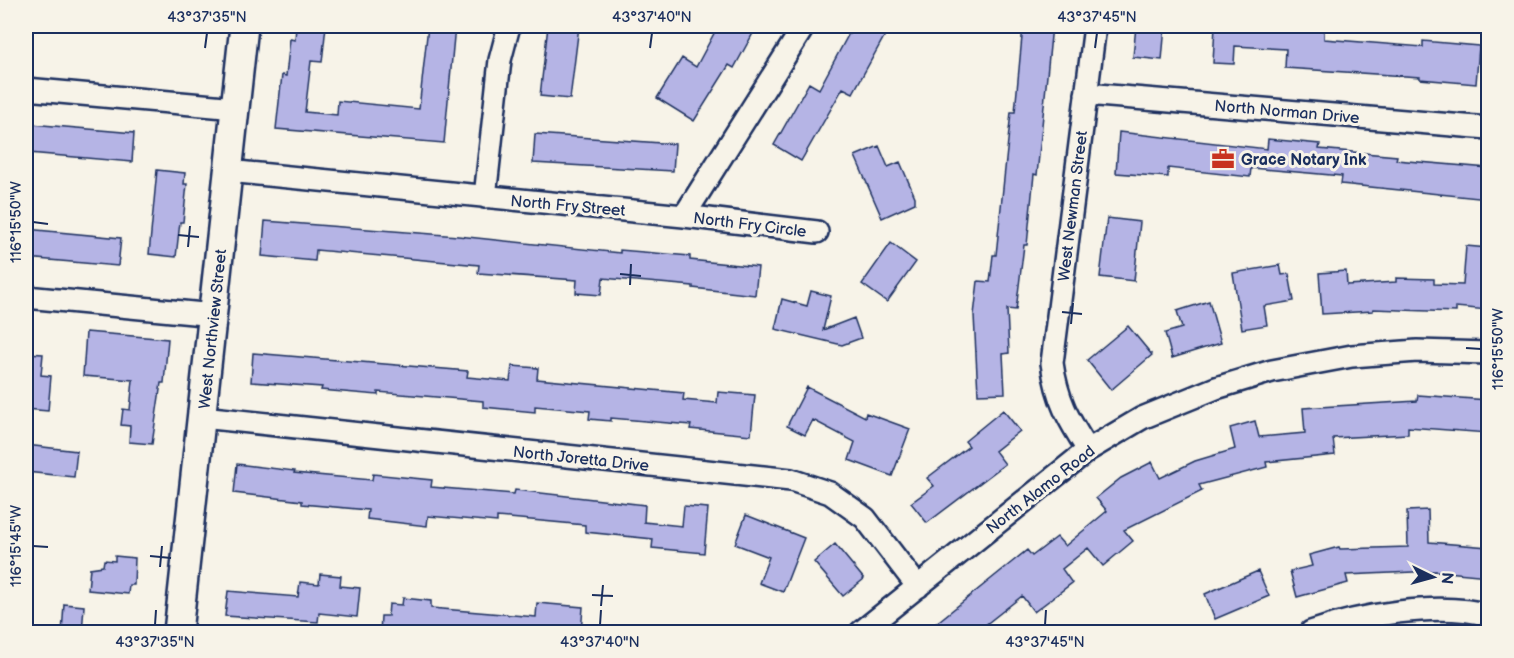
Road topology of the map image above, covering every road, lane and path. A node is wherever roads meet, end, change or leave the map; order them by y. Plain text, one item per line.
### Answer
1 (244, 26) edge
2 (509, 26) edge
3 (804, 26) edge
4 (1095, 26) edge
5 (26, 89) edge
6 (1086, 93) junction
7 (236, 108) junction
8 (1488, 128) edge
9 (228, 171) junction
10 (484, 197) junction
11 (684, 216) junction
12 (817, 232) dead end
13 (26, 297) edge
14 (214, 315) junction
15 (1488, 353) edge
16 (202, 417) junction
17 (1088, 450) junction
18 (918, 587) junction
19 (1488, 615) edge
20 (178, 633) edge
21 (861, 633) edge
22 (1311, 633) edge

1 - 7 street, West Northview Street
2 - 10 street
3 - 11 street
4 - 6 street, West Newman Street
5 - 7 street
6 - 8 street, North Norman Drive
6 - 17 street, West Newman Street
7 - 9 street, West Northview Street
9 - 10 street, North Fry Street
9 - 14 street, West Northview Street
10 - 11 street, North Fry Street
11 - 12 street, North Fry Circle
13 - 14 street
14 - 16 street, West Northview Street
15 - 17 street, North Alamo Road
16 - 18 street, North Joretta Drive
16 - 20 street, West Northview Street
17 - 18 street, North Alamo Road
18 - 21 street, North Alamo Road
19 - 22 street

